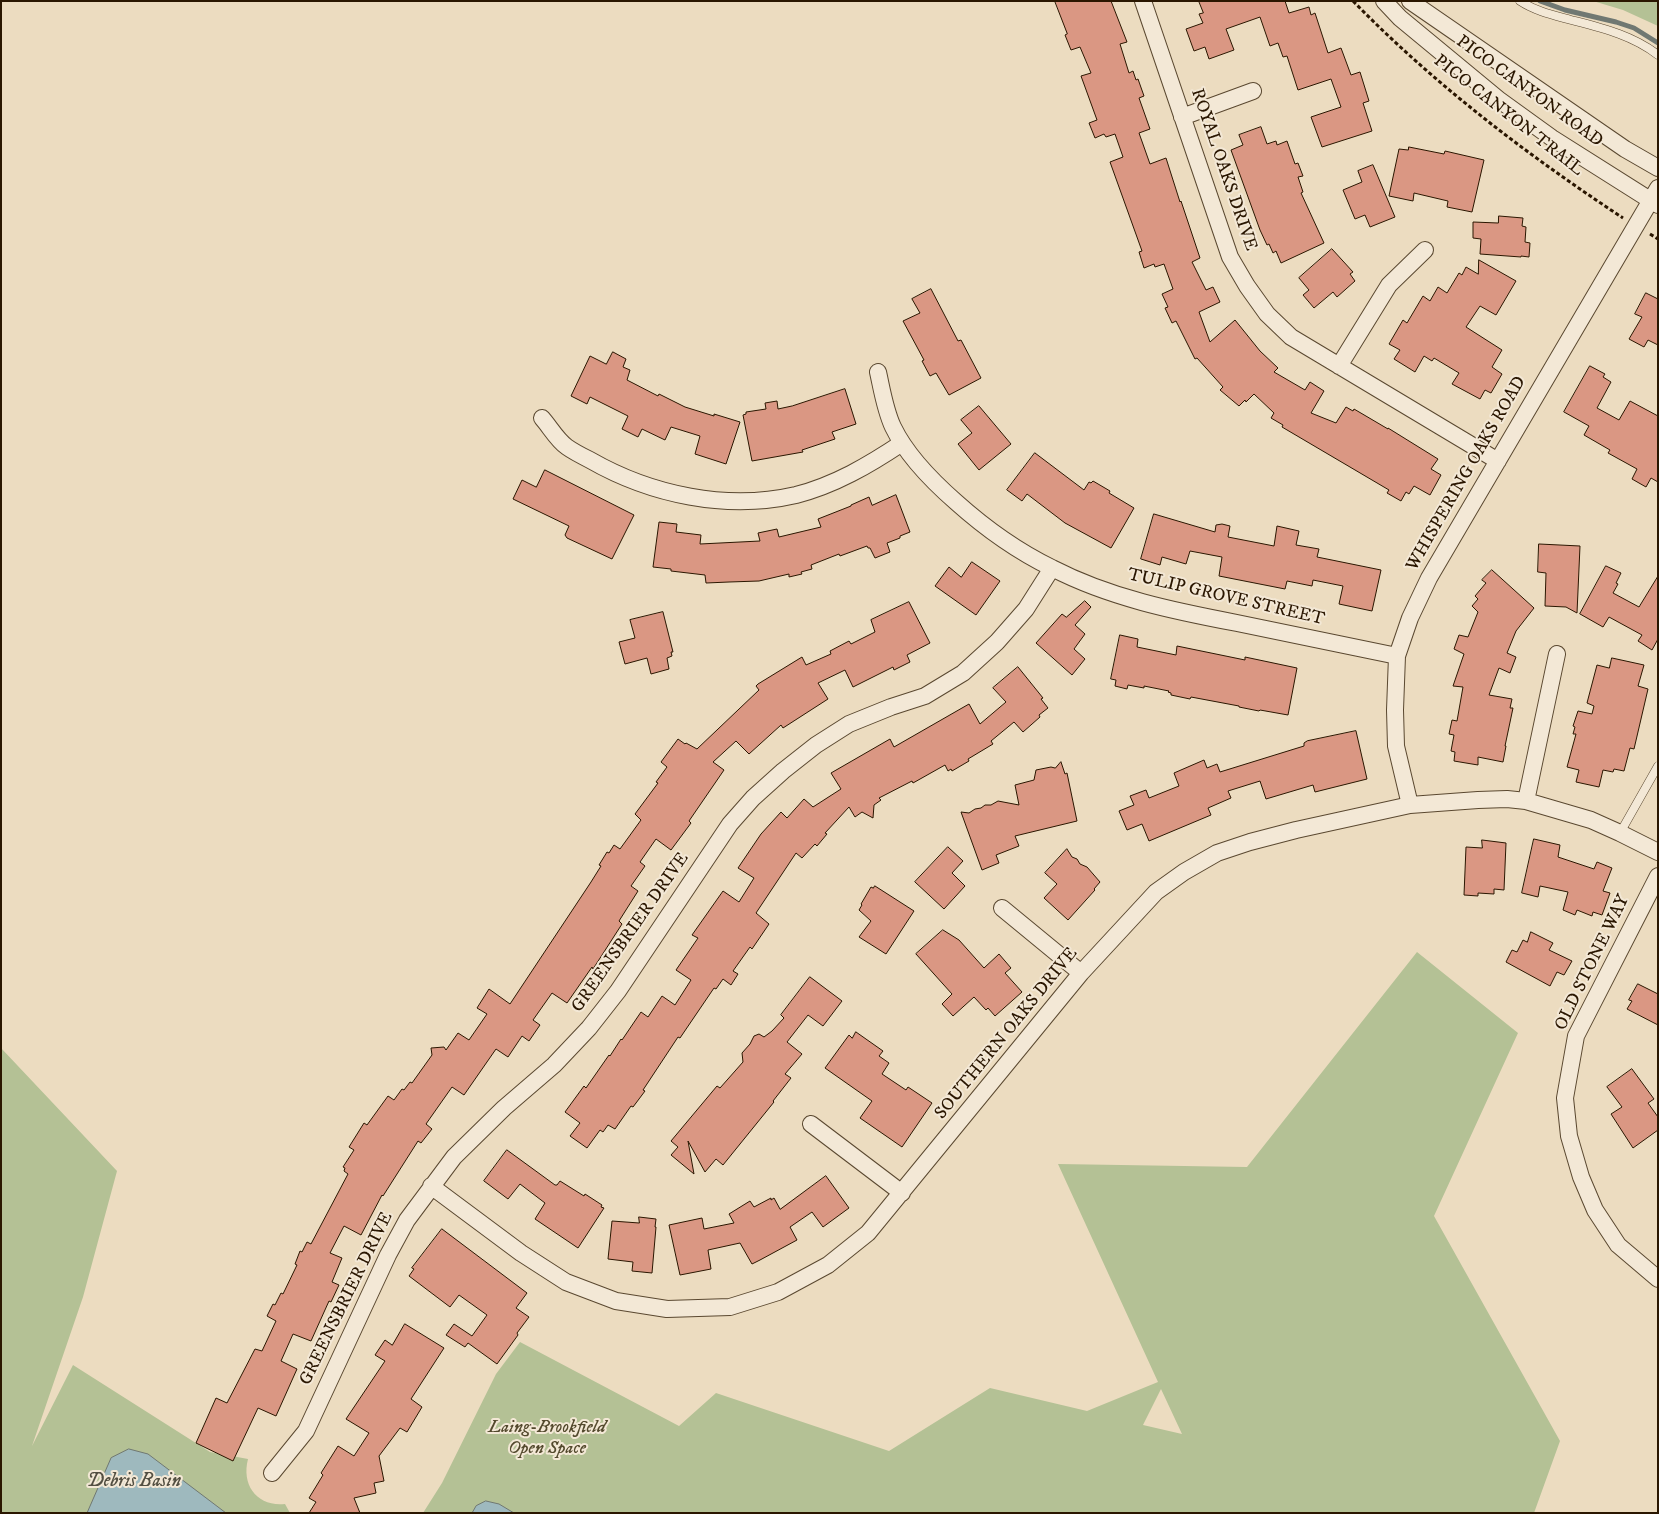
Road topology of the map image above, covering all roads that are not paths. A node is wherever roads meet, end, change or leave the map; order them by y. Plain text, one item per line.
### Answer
1 (1143, 1) edge
2 (1384, 1) edge
3 (1410, 1) edge
4 (1520, 1) edge
5 (1658, 55) edge
6 (1253, 90) dead end
7 (1182, 117) junction
8 (1658, 168) edge
9 (1655, 198) edge
10 (1425, 250) dead end
11 (1339, 366) junction
12 (878, 372) dead end
13 (542, 418) dead end
14 (902, 443) junction
15 (1498, 460) junction
16 (1052, 568) junction
17 (1556, 654) dead end
18 (1397, 656) junction
19 (1658, 766) edge
20 (1526, 801) junction
21 (1410, 805) junction
22 (1620, 833) junction
23 (1658, 852) edge
24 (1658, 876) edge
25 (1002, 908) dead end
26 (1081, 973) junction
27 (811, 1124) dead end
28 (431, 1186) junction
29 (902, 1193) junction
30 (1658, 1279) edge
31 (272, 1473) dead end

1 - 7 street, ROYAL OAKS DRIVE
2 - 9 street, PICO CANYON ROAD
3 - 8 street, PICO CANYON ROAD
4 - 5 lane
6 - 7 street
7 - 11 street, ROYAL OAKS DRIVE
9 - 15 street, WHISPERING OAKS ROAD
10 - 11 street
11 - 15 street, ROYAL OAKS DRIVE
12 - 14 street, TULIP GROVE STREET
13 - 14 street
14 - 16 street, TULIP GROVE STREET
15 - 18 street, WHISPERING OAKS ROAD
16 - 18 street, TULIP GROVE STREET
16 - 28 street, GREENSBRIER DRIVE
17 - 20 street
18 - 21 street, WHISPERING OAKS ROAD
19 - 22 lane
20 - 21 street, SOUTHERN OAKS DRIVE
20 - 22 street, SOUTHERN OAKS DRIVE
21 - 26 street, SOUTHERN OAKS DRIVE
22 - 23 street, SOUTHERN OAKS DRIVE
24 - 30 street, OLD STONE WAY
25 - 26 street
26 - 29 street, SOUTHERN OAKS DRIVE
27 - 29 street
28 - 29 street, SOUTHERN OAKS DRIVE
28 - 31 street, GREENSBRIER DRIVE

